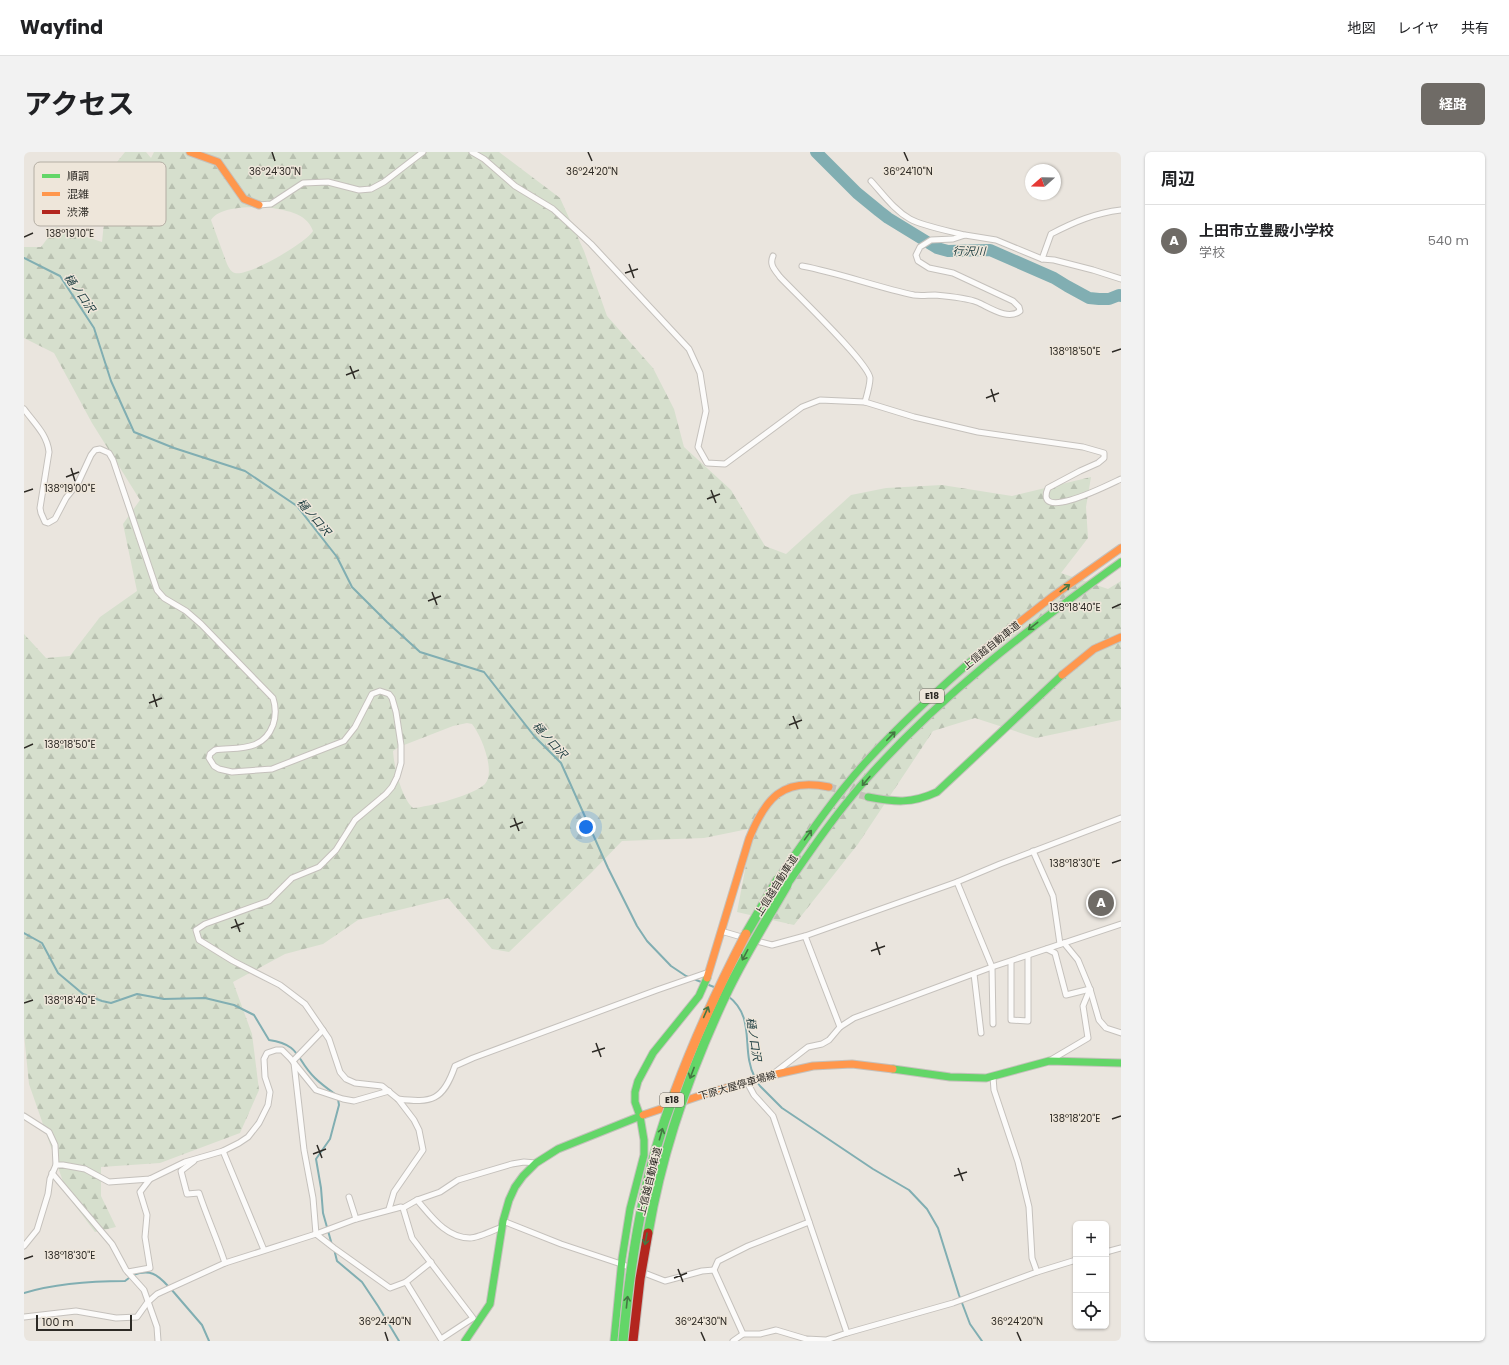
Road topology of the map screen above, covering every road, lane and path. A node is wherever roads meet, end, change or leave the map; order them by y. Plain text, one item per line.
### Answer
1 (190, 152) edge
2 (423, 152) edge
3 (472, 152) edge
4 (871, 181) dead end
5 (259, 206) joint
6 (1121, 210) edge
7 (965, 235) junction
8 (774, 256) dead end
9 (1042, 259) junction
10 (802, 266) dead end
11 (1121, 279) edge
12 (865, 402) junction
13 (24, 409) edge
14 (1121, 479) edge
15 (1121, 548) edge
16 (1121, 562) edge
17 (1121, 637) edge
18 (829, 787) tunnel mouth
19 (868, 797) tunnel mouth
20 (1121, 818) edge
21 (1033, 851) junction
22 (957, 882) junction
23 (1121, 924) edge
24 (721, 931) junction
25 (805, 936) junction
26 (1062, 943) junction
27 (1047, 949) junction
28 (1028, 956) junction
29 (1011, 962) junction
30 (992, 967) junction
31 (709, 972) junction
32 (974, 974) junction
33 (1090, 989) junction
34 (993, 1024) dead end
35 (840, 1027) junction
36 (323, 1030) junction
37 (981, 1033) dead end
38 (1121, 1033) edge
39 (293, 1061) junction
40 (1049, 1061) junction
41 (1121, 1063) edge
42 (772, 1075) junction
43 (993, 1076) junction
44 (753, 1080) junction
45 (390, 1091) junction
46 (398, 1099) junction
47 (24, 1116) edge
48 (640, 1116) junction
49 (223, 1151) junction
50 (195, 1160) junction
51 (536, 1163) junction
52 (56, 1165) junction
53 (52, 1173) junction
54 (150, 1179) junction
55 (349, 1197) dead end
56 (417, 1200) junction
57 (403, 1208) junction
58 (389, 1209) junction
59 (356, 1219) junction
60 (809, 1222) junction
61 (503, 1224) junction
62 (316, 1234) junction
63 (24, 1246) edge
64 (1121, 1248) edge
65 (264, 1250) junction
66 (1109, 1251) edge
67 (1073, 1261) edge
68 (431, 1262) junction
69 (225, 1263) junction
70 (621, 1264) junction
71 (714, 1270) junction
72 (128, 1272) junction
73 (1037, 1272) junction
74 (406, 1282) junction
75 (147, 1303) junction
76 (24, 1317) edge
77 (847, 1333) junction
78 (744, 1334) junction
79 (158, 1341) edge
80 (465, 1341) edge
81 (614, 1341) edge
82 (624, 1341) edge
83 (633, 1341) edge
84 (733, 1341) edge

1 - 5 main road
2 - 5 street
3 - 12 street
4 - 7 street
6 - 9 street
7 - 9 street
7 - 10 street
8 - 12 street
9 - 11 street
12 - 14 street
13 - 36 street
82 -> 15 main road, 上信越自動車道 / E18, bridge
16 -> 83 main road, 上信越自動車道 / E18, bridge
17 - 19 main road
18 - 24 main road
20 - 21 street
21 - 22 street
21 - 26 street
22 - 25 street
22 - 30 street
23 - 26 street
24 - 25 street
24 - 31 main road
25 - 35 street
26 - 27 street
26 - 33 street
27 - 28 street
27 - 33 street
28 - 29 street
28 - 29 street
29 - 30 street
30 - 32 street
30 - 34 street
31 - 46 street
31 - 48 main road
32 - 35 street
32 - 37 street
33 - 38 street
33 - 40 street
35 - 42 street
36 - 39 street
36 - 45 street
39 - 45 street
39 - 49 street
39 - 62 street
40 - 41 main road, 下原大屋停車場線
40 - 43 main road, 下原大屋停車場線
42 - 43 main road, 下原大屋停車場線
42 - 44 main road, 下原大屋停車場線
43 - 73 street
44 - 48 main road, 下原大屋停車場線
44 - 60 street
45 - 46 street
46 - 58 street
47 - 52 street
48 - 51 main road, 下原大屋停車場線
48 - 70 main road
49 - 50 street
49 - 65 street
50 - 54 street
50 - 69 street
51 - 56 street
51 - 61 main road, 下原大屋停車場線
52 - 53 street
52 - 54 street
53 - 63 street
53 - 72 street
54 - 72 street
55 - 59 street
56 - 57 street
56 - 61 street
57 - 58 street
57 - 68 street
58 - 59 street
59 - 62 street
60 - 71 street
60 - 77 street
61 - 70 street
61 - 80 main road, 下原大屋停車場線
62 - 65 street
62 - 74 street
64 - 66 street
65 - 69 street
67 - 73 street
68 - 74 street
68 - 74 street
69 - 75 street
70 - 71 street
70 - 81 main road
71 - 78 street
72 - 75 street
73 - 77 street
75 - 76 street
75 - 79 street
77 - 78 street
78 - 84 street

